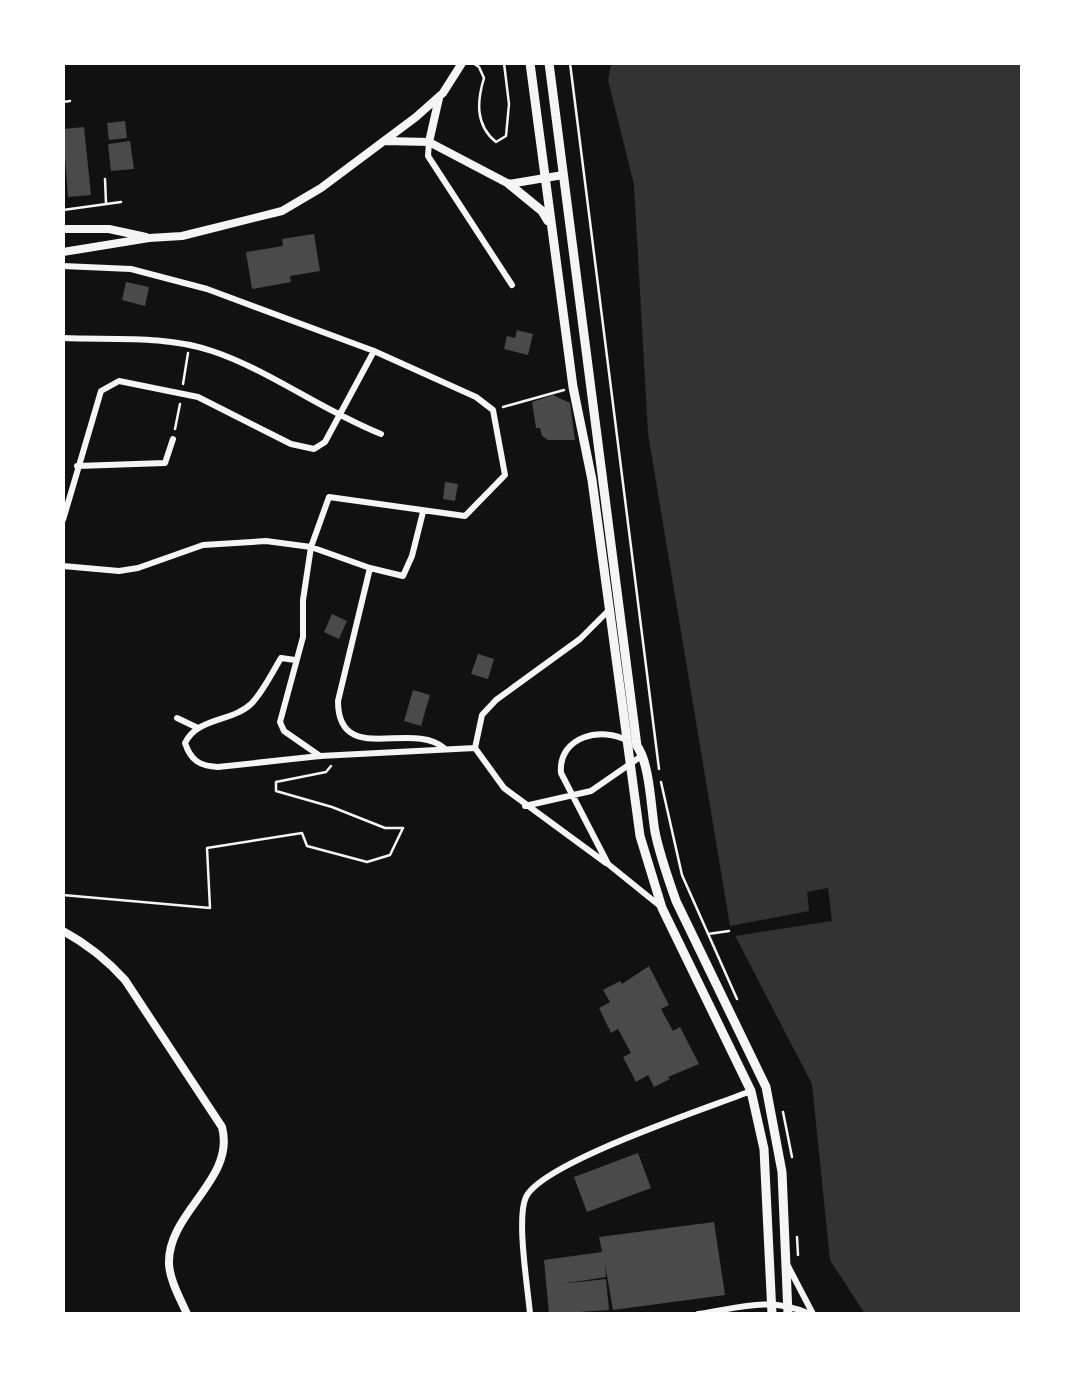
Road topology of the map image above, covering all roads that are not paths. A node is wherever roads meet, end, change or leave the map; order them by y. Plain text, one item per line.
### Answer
1 (462, 63) edge
2 (472, 63) edge
3 (504, 63) edge
4 (530, 63) edge
5 (549, 63) edge
6 (439, 98) junction
7 (70, 101) dead end
8 (63, 102) edge
9 (385, 141) junction
10 (429, 142) junction
11 (563, 175) junction
12 (544, 178) junction
13 (105, 179) dead end
14 (509, 184) junction
15 (121, 202) dead end
16 (106, 204) junction
17 (63, 211) edge
18 (552, 226) junction
19 (63, 229) edge
20 (149, 238) junction
21 (63, 251) edge
22 (63, 266) edge
23 (512, 285) dead end
24 (63, 338) edge
25 (374, 351) junction
26 (339, 418) junction
27 (381, 435) dead end
28 (173, 439) dead end
29 (77, 466) junction
30 (423, 512) junction
31 (63, 520) edge
32 (311, 547) junction
33 (63, 566) edge
34 (370, 568) junction
35 (608, 610) junction
36 (295, 660) junction
37 (177, 718) dead end
38 (198, 728) junction
39 (625, 739) junction
40 (444, 748) junction
41 (474, 748) junction
42 (641, 751) junction
43 (320, 756) junction
44 (629, 765) junction
45 (573, 796) junction
46 (525, 806) junction
47 (608, 864) junction
48 (662, 908) junction
49 (63, 931) edge
50 (751, 1091) junction
51 (786, 1262) junction
52 (772, 1304) junction
53 (788, 1309) edge
54 (187, 1314) edge
55 (530, 1314) edge
56 (698, 1314) edge
57 (772, 1314) edge
58 (811, 1314) edge

1 - 6 street
2 - 3 lane
4 - 12 main road
5 - 11 main road
6 - 9 street
6 - 10 street
7 - 8 lane
9 - 10 street
9 - 20 street
10 - 14 street
10 - 23 street
11 - 12 street
11 - 42 main road
12 - 14 street
12 - 18 main road
13 - 16 lane
14 - 18 main road
15 - 16 lane
16 - 17 lane
18 - 35 main road
19 - 20 street
20 - 21 street
22 - 25 street
24 - 26 street
25 - 26 street
25 - 30 street
26 - 27 street
26 - 29 street
28 - 29 street
29 - 31 street
30 - 32 street
30 - 34 street
32 - 33 street
32 - 34 street
32 - 36 street
34 - 40 street
35 - 39 main road
35 - 41 street
36 - 38 street
36 - 43 street
37 - 38 street
38 - 43 street
39 - 42 street
39 - 44 main road
39 - 45 street
40 - 41 street
40 - 43 street
41 - 46 street
42 - 44 street
42 - 51 main road
44 - 45 street
44 - 48 main road
45 - 46 street
45 - 47 street
46 - 47 street
47 - 48 street
48 - 50 main road
49 - 54 street
50 - 52 main road
50 - 55 street
51 - 53 main road
51 - 58 street
52 - 53 street
52 - 56 street
52 - 57 main road
53 - 58 street

